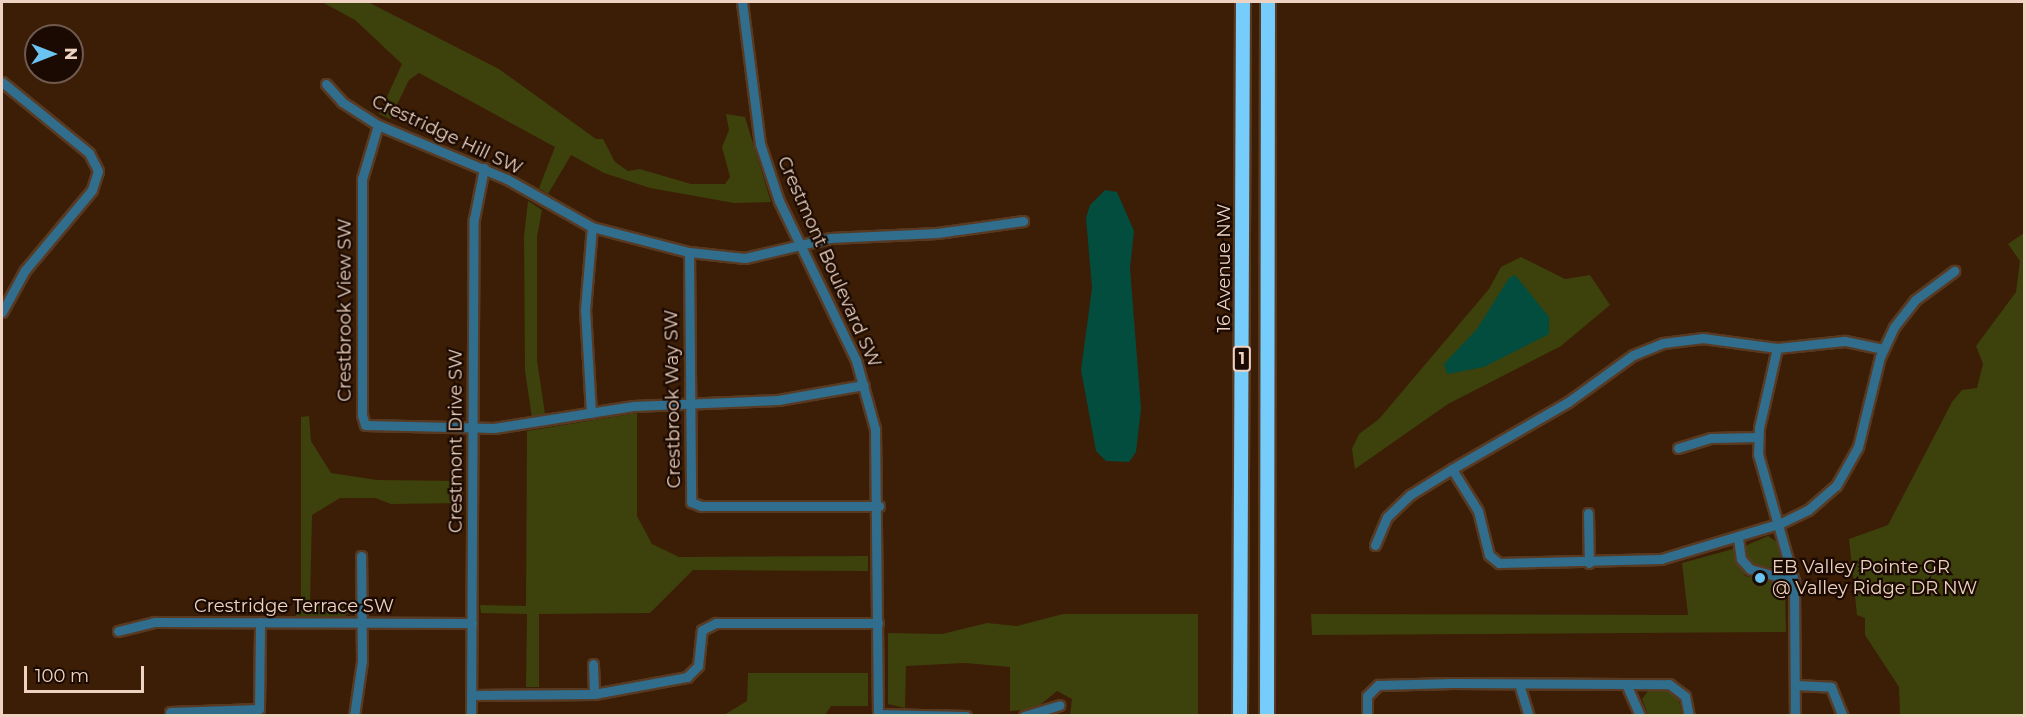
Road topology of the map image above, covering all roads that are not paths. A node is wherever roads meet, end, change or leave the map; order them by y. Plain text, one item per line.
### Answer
1 (742, 2) edge
2 (1243, 2) edge
3 (1268, 2) edge
4 (2, 82) edge
5 (326, 84) dead end
6 (378, 125) junction
7 (484, 168) junction
8 (1023, 221) dead end
9 (592, 227) junction
10 (801, 245) junction
11 (689, 252) junction
12 (1954, 271) dead end
13 (2, 312) edge
14 (1777, 348) junction
15 (1883, 349) junction
16 (864, 385) junction
17 (687, 402) junction
18 (591, 413) junction
19 (472, 429) junction
20 (1758, 437) junction
21 (1678, 448) dead end
22 (1452, 469) junction
23 (879, 506) junction
24 (1588, 513) dead end
25 (1781, 523) junction
26 (1738, 538) junction
27 (1375, 545) dead end
28 (361, 556) dead end
29 (1589, 563) junction
30 (1794, 581) junction
31 (260, 622) junction
32 (362, 622) junction
33 (472, 622) junction
34 (878, 623) junction
35 (118, 631) dead end
36 (593, 664) dead end
37 (1519, 684) junction
38 (1626, 684) junction
39 (1796, 685) junction
40 (471, 694) junction
41 (594, 694) junction
42 (1059, 705) dead end
43 (170, 712) dead end
44 (878, 715) edge
45 (354, 716) edge
46 (471, 716) edge
47 (966, 716) edge
48 (1024, 716) edge
49 (1240, 716) edge
50 (1267, 716) edge
51 (1367, 716) edge
52 (1529, 716) edge
53 (1640, 716) edge
54 (1689, 716) edge
55 (1795, 716) edge
56 (1843, 716) edge

1 - 10 street, Crestmont Boulevard SW
2 - 49 highway, 16 Avenue NW / 1
3 - 50 highway, 1
4 - 13 street
5 - 6 street, Crestridge Hill SW
6 - 7 street, Crestridge Hill SW
6 - 19 street, Crestbrook View SW
7 - 9 street, Crestridge Hill SW
7 - 19 street, Crestmont Drive SW
8 - 10 street, Crestridge Hill SW
9 - 11 street, Crestridge Hill SW
9 - 18 street
10 - 11 street, Crestridge Hill SW
10 - 16 street, Crestmont Boulevard SW
11 - 17 street, Crestbrook Way SW
12 - 15 street
14 - 15 street
14 - 20 street
14 - 22 street
15 - 25 street
16 - 17 street
16 - 23 street, Crestmont Boulevard SW
17 - 18 street
17 - 23 street, Crestbrook Way SW
18 - 19 street
19 - 33 street, Crestmont Drive SW
20 - 21 street
20 - 25 street
22 - 27 street
22 - 29 street
23 - 34 street, Crestmont Boulevard SW
24 - 29 street
25 - 26 street
25 - 30 street
26 - 29 street
26 - 30 street
28 - 32 street
30 - 39 street
31 - 32 street, Crestridge Terrace SW
31 - 35 street, Crestridge Terrace SW
31 - 43 street
32 - 33 street, Crestridge Terrace SW
32 - 45 street
33 - 40 street, Crestmont Drive SW
34 - 41 street
34 - 44 street, Crestmont Boulevard SW
36 - 41 street
37 - 38 street
37 - 51 street
37 - 52 street
38 - 53 street
38 - 54 street
39 - 55 street
39 - 56 street
40 - 41 street
40 - 46 street, Crestmont Drive SW
42 - 48 street
44 - 47 street

